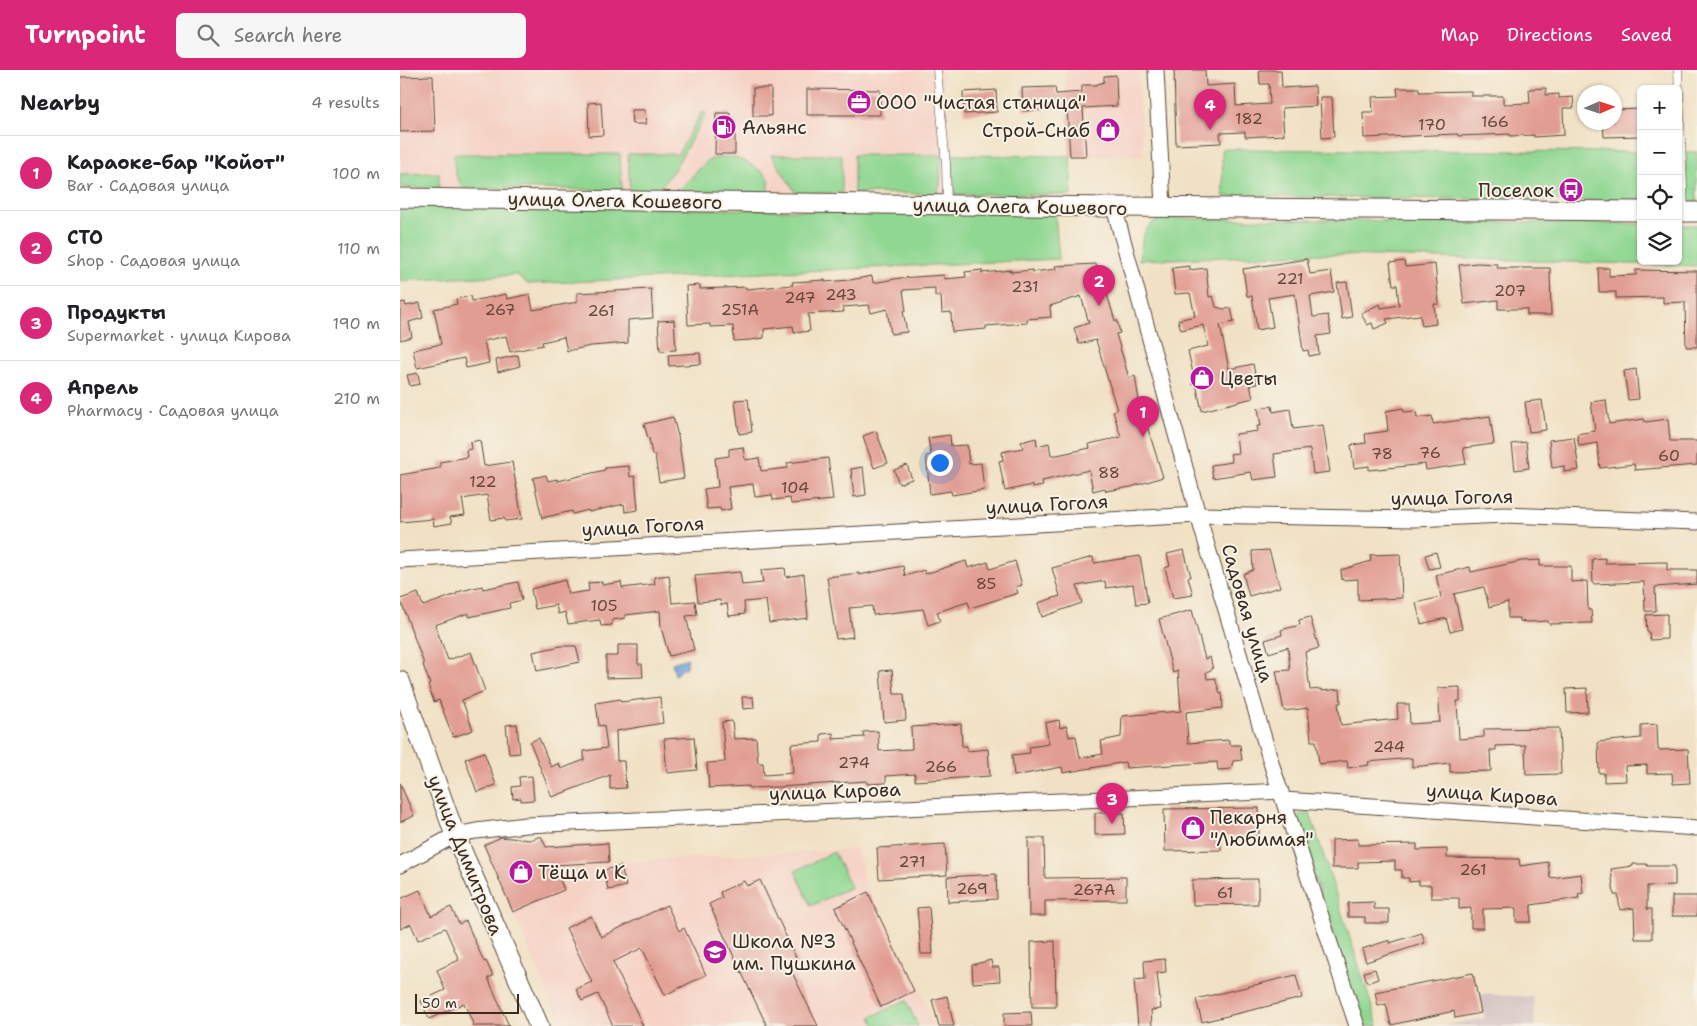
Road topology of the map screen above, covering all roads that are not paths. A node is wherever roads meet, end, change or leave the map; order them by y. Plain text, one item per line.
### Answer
1 (936, 70) edge
2 (1156, 70) edge
3 (1678, 70) edge
4 (400, 198) edge
5 (947, 205) junction
6 (1114, 207) junction
7 (1163, 207) junction
8 (1637, 211) edge
9 (1686, 212) edge
10 (1198, 515) junction
11 (1697, 522) edge
12 (400, 560) edge
13 (400, 681) edge
14 (1282, 796) junction
15 (1697, 828) edge
16 (454, 835) junction
17 (400, 865) edge
18 (539, 1026) edge
19 (1357, 1026) edge

1 - 5 lane
2 - 7 street
3 - 9 lane
4 - 5 street, улица Олега Кошевого
5 - 6 street, улица Олега Кошевого
6 - 7 street, улица Олега Кошевого
6 - 10 street, Садовая улица
7 - 8 street, улица Олега Кошевого
10 - 11 street, улица Гоголя
10 - 12 street, улица Гоголя
10 - 14 street, Садовая улица
13 - 16 street, улица Димитрова
14 - 15 street, улица Кирова
14 - 16 street, улица Кирова
14 - 19 street, Садовая улица
16 - 17 street, улица Кирова
16 - 18 street, улица Димитрова

